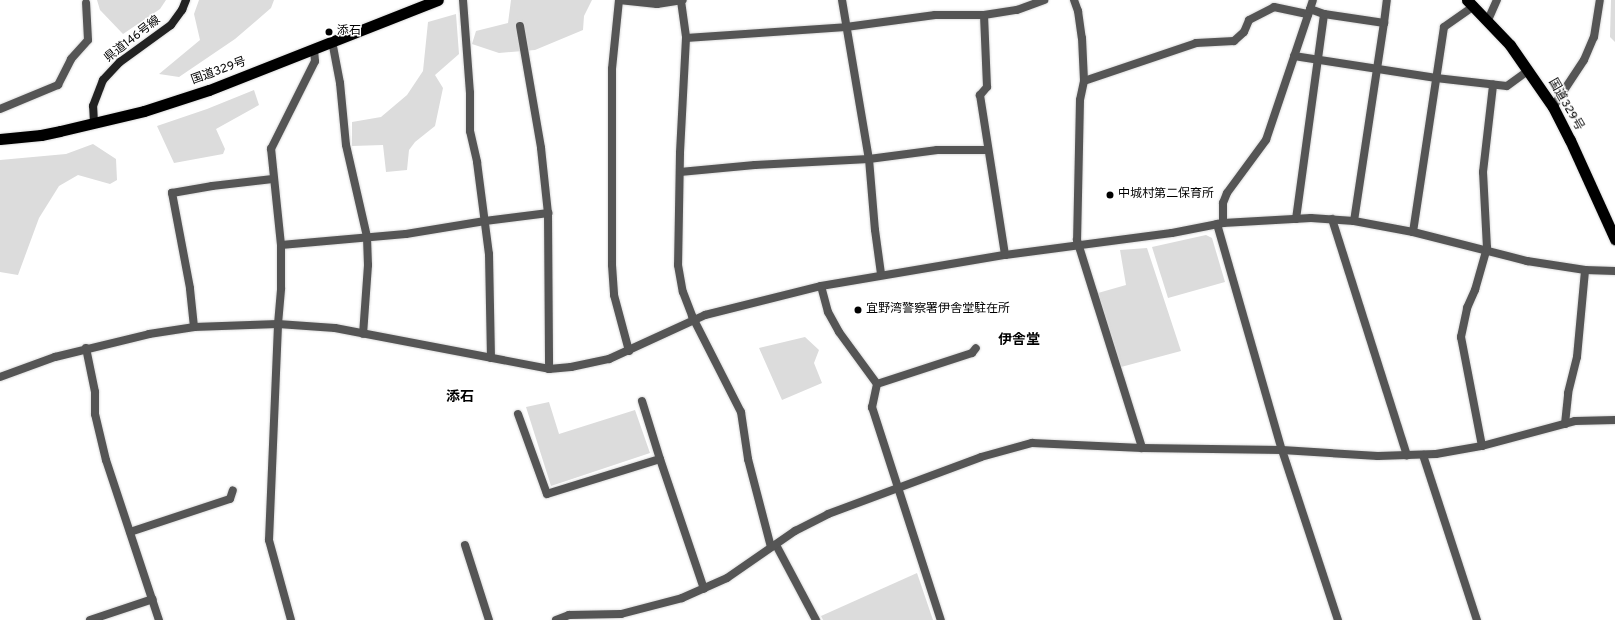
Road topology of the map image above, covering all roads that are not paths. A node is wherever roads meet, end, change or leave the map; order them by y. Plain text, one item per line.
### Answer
1 (186, 0) edge
2 (438, 0) edge
3 (463, 0) edge
4 (619, 0) edge
5 (682, 0) edge
6 (842, 0) edge
7 (1044, 0) edge
8 (1074, 0) edge
9 (1313, 0) edge
10 (1387, 0) edge
11 (1497, 0) edge
12 (1600, 0) edge
13 (86, 3) dead end
14 (1470, 3) edge
15 (1309, 11) junction
16 (1324, 14) junction
17 (984, 15) junction
18 (1488, 20) junction
19 (1384, 22) junction
20 (520, 26) dead end
21 (846, 27) junction
22 (686, 38) junction
23 (332, 41) junction
24 (314, 49) junction
25 (1294, 56) junction
26 (1318, 59) junction
27 (1377, 69) junction
28 (1529, 70) junction
29 (1436, 78) junction
30 (1084, 81) junction
31 (1493, 84) junction
32 (1553, 108) junction
33 (0, 109) edge
34 (94, 123) junction
35 (0, 139) edge
36 (988, 150) junction
37 (869, 159) junction
38 (680, 172) junction
39 (273, 179) junction
40 (548, 213) junction
41 (1296, 218) junction
42 (1332, 219) junction
43 (485, 221) junction
44 (1354, 221) junction
45 (1220, 223) junction
46 (1413, 232) junction
47 (367, 237) junction
48 (1615, 239) edge
49 (281, 245) junction
50 (1078, 245) junction
51 (1486, 251) junction
52 (1005, 255) junction
53 (1585, 270) junction
54 (1615, 271) edge
55 (881, 274) junction
56 (821, 286) junction
57 (694, 320) junction
58 (278, 324) junction
59 (194, 327) junction
60 (363, 334) junction
61 (86, 348) junction
62 (976, 348) dead end
63 (629, 351) junction
64 (491, 358) junction
65 (549, 369) junction
66 (0, 377) edge
67 (877, 384) junction
68 (642, 401) dead end
69 (518, 414) dead end
70 (1615, 420) edge
71 (1565, 424) junction
72 (1482, 446) junction
73 (1142, 448) junction
74 (1282, 450) junction
75 (1423, 455) junction
76 (1407, 456) junction
77 (660, 458) junction
78 (899, 488) junction
79 (233, 490) dead end
80 (130, 532) junction
81 (465, 545) dead end
82 (773, 546) junction
83 (704, 589) junction
84 (153, 599) junction
85 (90, 620) edge
86 (159, 620) edge
87 (292, 620) edge
88 (489, 620) edge
89 (556, 620) edge
90 (816, 620) edge
91 (941, 620) edge
92 (1338, 620) edge
93 (1477, 620) edge

1 - 34 main road, 県道146号線
2 - 23 highway, 国道329号
3 - 43 street
4 - 5 street
4 - 63 street
5 - 22 street
6 - 21 street
7 - 17 street
8 - 30 street
9 - 15 street
10 - 19 street
11 - 18 street
12 - 32 street
13 - 33 street
14 - 18 highway, 国道329号
14 - 29 street
15 - 16 street
15 - 25 street
15 - 30 street
16 - 19 street
16 - 26 street
17 - 21 street
17 - 36 street
18 - 28 highway, 国道329号
19 - 27 street
20 - 40 street
21 - 22 street
21 - 37 street
22 - 38 street
23 - 24 highway, 国道329号
23 - 47 street
24 - 34 highway, 国道329号
24 - 39 street
25 - 26 street
25 - 45 street
26 - 27 street
26 - 41 street
27 - 29 street
27 - 44 street
28 - 31 street
28 - 32 highway, 国道329号
29 - 31 street
29 - 46 street
30 - 50 street
31 - 51 street
32 - 48 highway, 国道329号
34 - 35 highway, 国道329号
36 - 37 street
36 - 52 street
37 - 38 street
37 - 55 street
38 - 57 street
39 - 49 street
39 - 59 street
40 - 43 street
40 - 65 street
41 - 42 street
41 - 45 street
42 - 44 street
42 - 76 street
43 - 47 street
43 - 64 street
44 - 46 street
45 - 50 street
45 - 74 street
46 - 51 street
47 - 49 street
47 - 60 street
49 - 58 street
50 - 52 street
50 - 73 street
51 - 53 street
51 - 72 street
52 - 55 street
53 - 54 street
53 - 71 street
55 - 56 street
56 - 57 street
56 - 67 street
57 - 63 street
57 - 82 street
58 - 59 street
58 - 60 street
58 - 87 street
59 - 61 street
60 - 64 street
61 - 66 street
61 - 80 street
62 - 67 street
63 - 65 street
64 - 65 street
67 - 78 street
68 - 77 street
69 - 77 street
70 - 71 street
71 - 72 street
72 - 75 street
73 - 74 street
73 - 78 street
74 - 76 street
74 - 92 street
75 - 76 street
75 - 93 street
77 - 83 street
78 - 82 street
78 - 91 street
79 - 80 street
80 - 84 street
81 - 88 street
82 - 83 street
82 - 90 street
83 - 89 street
84 - 85 street
84 - 86 street

